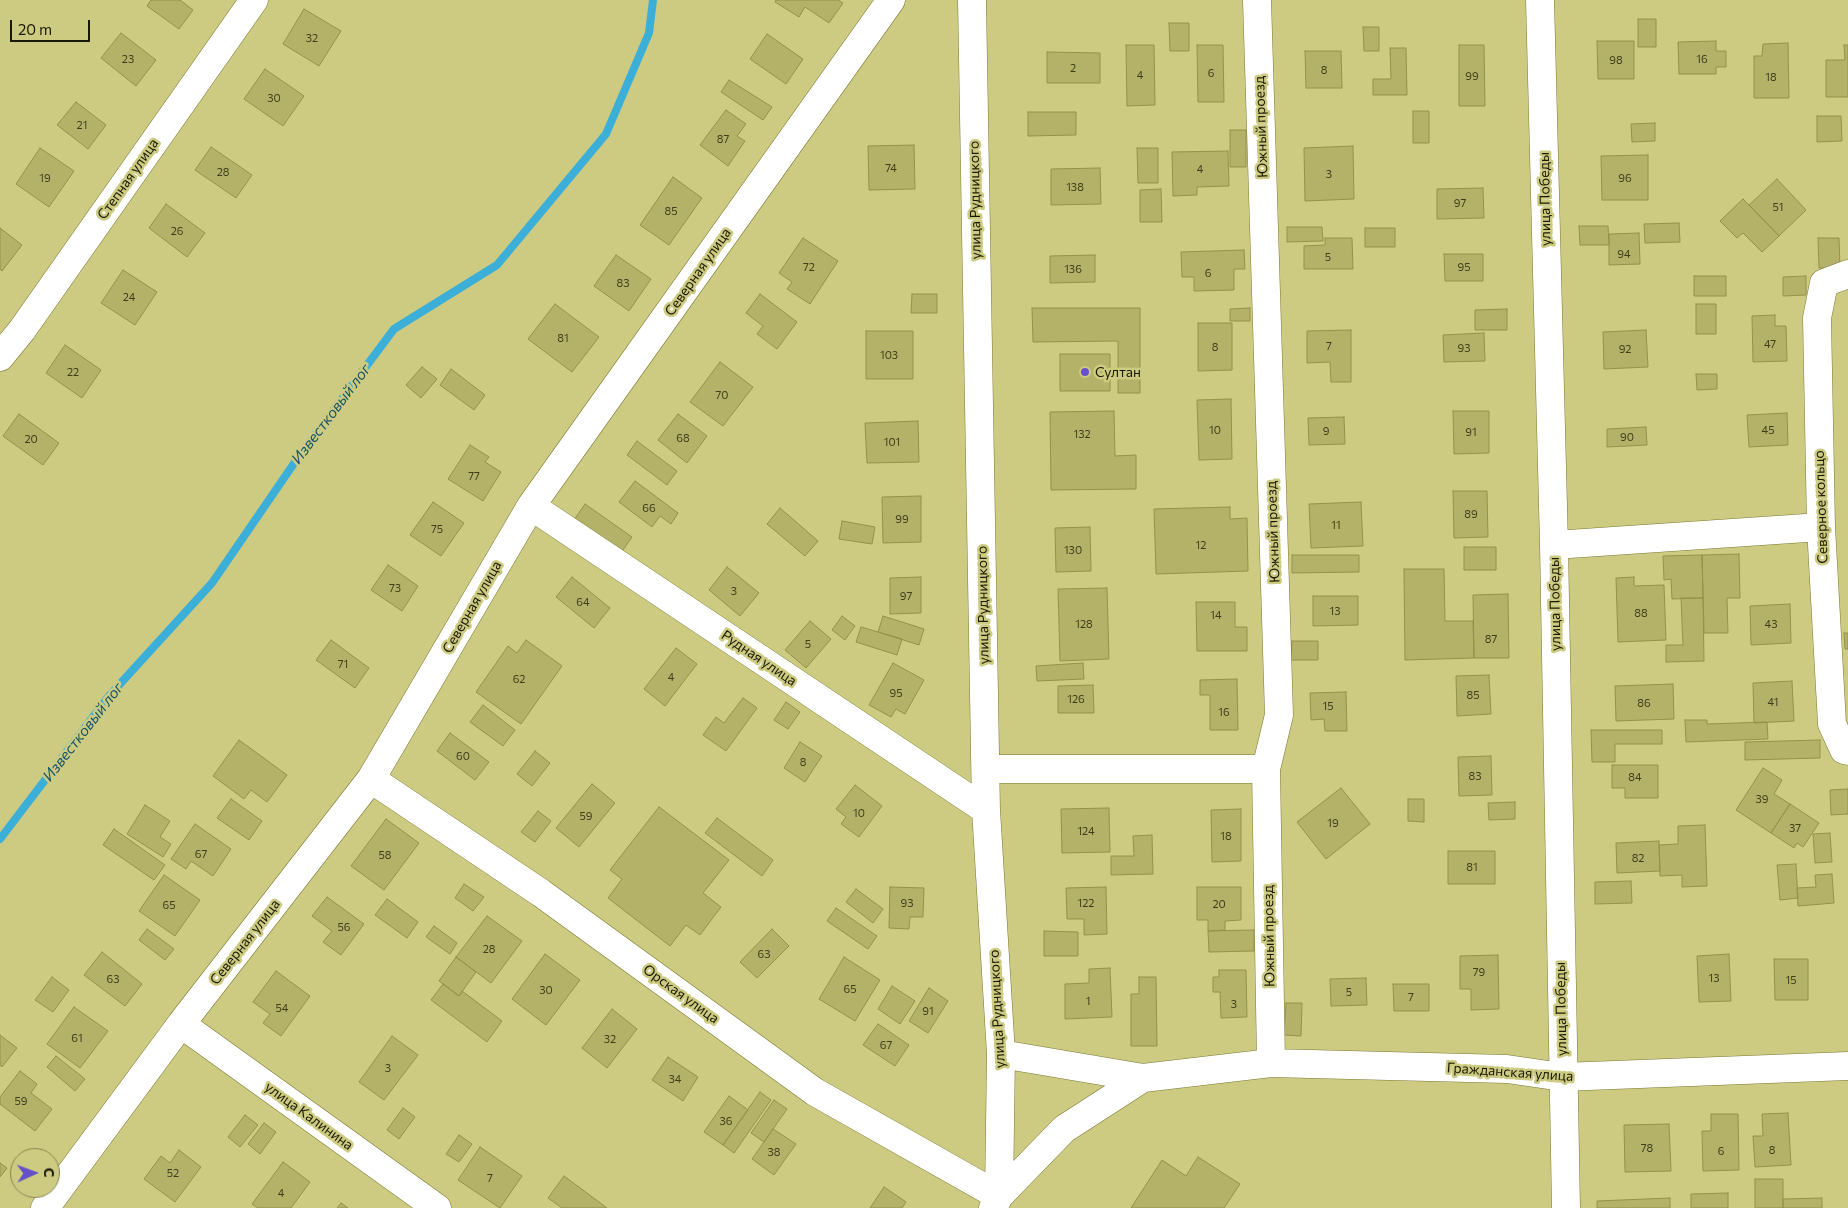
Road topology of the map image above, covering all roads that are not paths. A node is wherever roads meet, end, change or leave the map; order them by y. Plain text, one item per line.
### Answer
1 (254, 0) edge
2 (891, 0) edge
3 (972, 0) edge
4 (1257, 0) edge
5 (1540, 0) edge
6 (1848, 274) edge
7 (0, 357) edge
8 (531, 506) junction
9 (1821, 527) junction
10 (1554, 545) junction
11 (1848, 751) edge
12 (986, 770) junction
13 (1266, 770) junction
14 (371, 779) junction
15 (986, 810) junction
16 (181, 1024) junction
17 (1001, 1054) junction
18 (1271, 1063) junction
19 (1848, 1066) edge
20 (1143, 1078) junction
21 (1562, 1078) junction
22 (996, 1202) edge
23 (45, 1208) edge
24 (437, 1208) edge
25 (1566, 1208) edge

1 - 7 street, Степная улица
2 - 8 street, Северная улица
3 - 12 street, улица Рудницкого
4 - 13 street, Южный проезд
5 - 10 street, улица Победы
6 - 9 street, Северное кольцо
8 - 14 street, Северная улица
8 - 15 street, Рудная улица
9 - 10 street
9 - 11 street, Северное кольцо
10 - 21 street, улица Победы
12 - 13 street
12 - 15 street, улица Рудницкого
13 - 18 street, Южный проезд
14 - 16 street, Северная улица
14 - 22 street, Орская улица
15 - 17 street, улица Рудницкого
16 - 23 street, Северная улица
16 - 24 street, улица Калинина
17 - 20 street, Гражданская улица
17 - 22 street, улица Рудницкого
18 - 20 street, Гражданская улица
18 - 21 street, Гражданская улица
19 - 21 street, Гражданская улица
20 - 22 street, Гражданская улица
21 - 25 street, улица Победы

